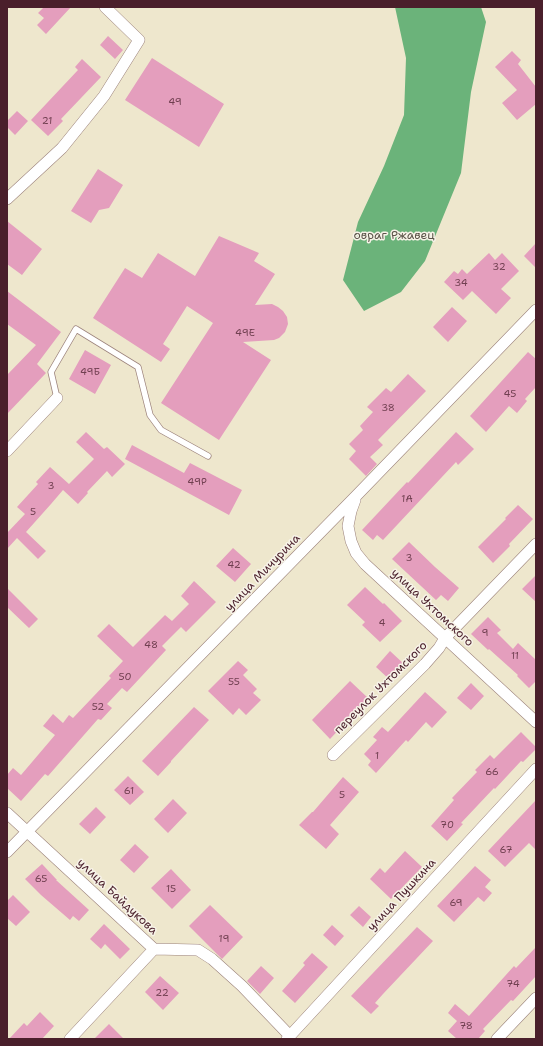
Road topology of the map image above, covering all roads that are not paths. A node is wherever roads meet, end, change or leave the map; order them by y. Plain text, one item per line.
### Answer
1 (105, 7) edge
2 (7, 199) edge
3 (536, 310) edge
4 (57, 398) joint
5 (7, 451) edge
6 (208, 456) dead end
7 (357, 495) junction
8 (536, 544) edge
9 (445, 638) junction
10 (536, 722) edge
11 (333, 755) dead end
12 (536, 769) edge
13 (7, 814) edge
14 (27, 831) junction
15 (7, 852) edge
16 (154, 949) junction
17 (536, 998) edge
18 (289, 1038) edge
19 (70, 1039) edge
20 (497, 1039) edge

1 - 2 street
3 - 7 street, улица Мичурина
4 - 5 street
4 - 6 lane
7 - 9 street, улица Ухтомского
7 - 14 street, улица Мичурина
8 - 9 street, переулок Ухтомского
9 - 10 street, улица Ухтомского
9 - 11 street, переулок Ухтомского
12 - 18 street, улица Пушкина
13 - 14 street, улица Байдукова
14 - 15 street, улица Мичурина
14 - 16 street, улица Байдукова
16 - 18 street, улица Байдукова
16 - 19 street
17 - 20 street

